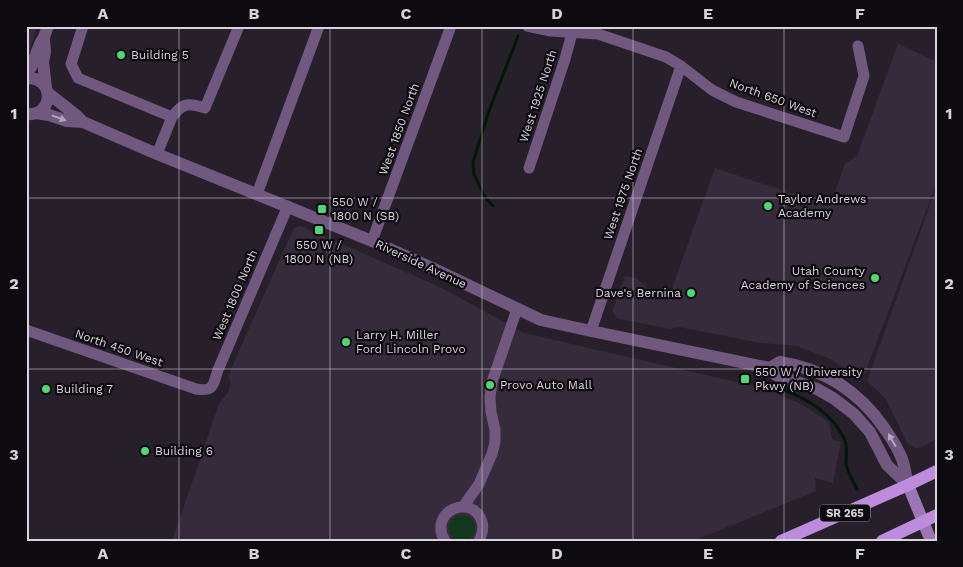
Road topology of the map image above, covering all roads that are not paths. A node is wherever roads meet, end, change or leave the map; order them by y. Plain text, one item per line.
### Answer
1 (83, 26) edge
2 (239, 26) edge
3 (319, 26) edge
4 (451, 26) edge
5 (527, 26) edge
6 (573, 29) edge
7 (46, 32) edge
8 (858, 46) dead end
9 (681, 66) junction
10 (26, 74) edge
11 (26, 78) edge
12 (47, 91) junction
13 (30, 116) edge
14 (172, 117) junction
15 (83, 122) junction
16 (157, 154) junction
17 (529, 168) dead end
18 (257, 194) junction
19 (288, 206) junction
20 (372, 241) junction
21 (517, 309) junction
22 (26, 330) edge
23 (591, 331) junction
24 (204, 390) joint
25 (937, 471) edge
26 (480, 484) junction
27 (908, 485) junction
28 (462, 507) junction
29 (478, 514) junction
30 (937, 515) edge
31 (923, 522) junction
32 (445, 541) edge
33 (479, 541) edge
34 (781, 541) edge
35 (882, 541) edge
36 (931, 541) edge

1 - 14 street
2 - 14 street
3 - 18 street
4 - 20 street, West 1850 North
5 - 6 street, North 650 West
6 - 9 street, North 650 West
6 - 17 street, West 1925 North
7 - 10 street
7 - 12 street
8 - 9 street, North 650 West
9 - 23 street, West 1975 North
11 - 12 street, Riverside Avenue
12 - 13 street
12 - 15 street, Riverside Avenue
13 -> 15 street, Riverside Avenue
14 - 16 street
15 - 16 street, Riverside Avenue
16 - 18 street, Riverside Avenue
18 - 19 street, Riverside Avenue
19 - 20 street, Riverside Avenue
19 - 24 street, West 1800 North
20 - 21 street, Riverside Avenue
21 - 23 street, Riverside Avenue
21 - 26 street
22 - 24 street, North 450 West
23 - 27 street, Riverside Avenue
25 - 27 main road, SR 265
26 - 28 street
26 - 29 street
27 - 31 main road, Riverside Avenue
27 - 34 main road, SR 265
28 - 29 street
28 - 32 street
29 - 33 street
30 - 31 main road
31 - 35 main road
31 - 36 main road, Riverside Avenue

